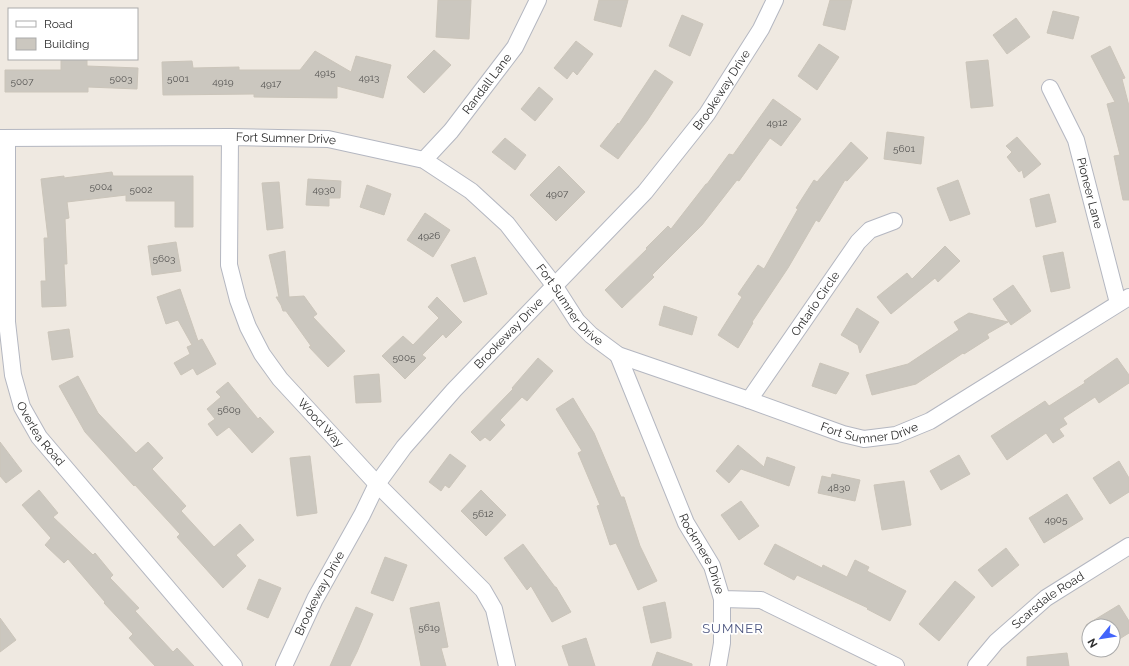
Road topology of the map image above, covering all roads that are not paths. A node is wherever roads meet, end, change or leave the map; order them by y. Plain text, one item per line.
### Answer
1 (538, 0) edge
2 (775, 0) edge
3 (1050, 88) dead end
4 (230, 137) junction
5 (3, 138) edge
6 (424, 160) junction
7 (894, 221) dead end
8 (554, 285) junction
9 (1124, 300) edge
10 (618, 355) junction
11 (750, 400) junction
12 (377, 484) junction
13 (1129, 546) edge
14 (722, 599) junction
15 (234, 666) edge
16 (284, 666) edge
17 (506, 666) edge
18 (718, 666) edge
19 (896, 666) edge
20 (976, 666) edge

1 - 6 street, Randall Lane
2 - 8 street, Brookeway Drive
3 - 9 street, Pioneer Lane
4 - 5 street, Fort Sumner Drive
4 - 6 street, Fort Sumner Drive
4 - 12 street, Wood Way
5 - 15 street, Overlea Road
6 - 8 street, Fort Sumner Drive
7 - 11 street, Ontario Circle
8 - 10 street, Fort Sumner Drive
8 - 12 street, Brookeway Drive
9 - 11 street, Fort Sumner Drive
10 - 11 street, Fort Sumner Drive
10 - 14 street, Rockmere Drive
12 - 16 street, Brookeway Drive
12 - 17 street, Wood Way
13 - 20 street, Scarsdale Road
14 - 18 street
14 - 19 street, Rockmere Drive

